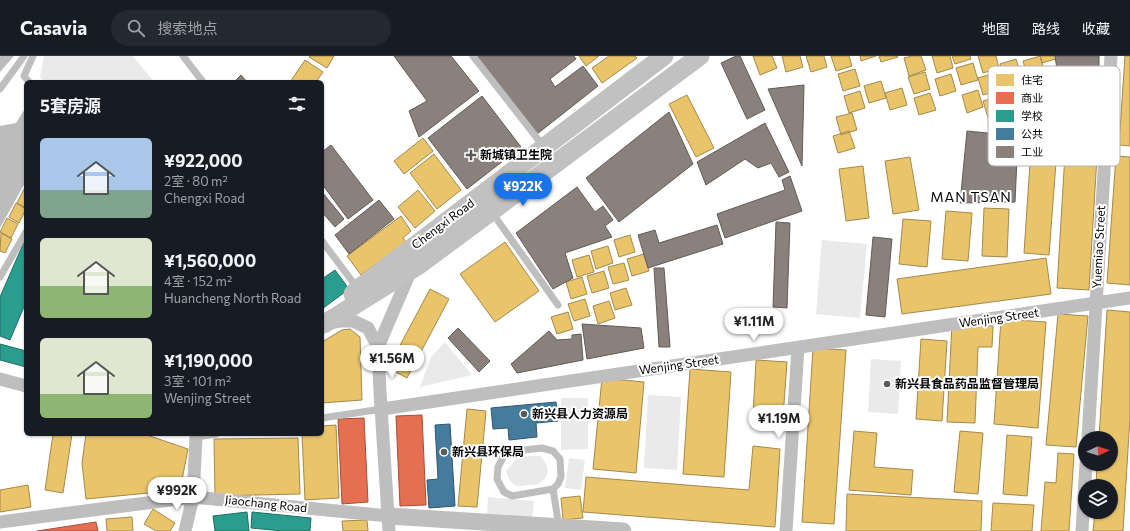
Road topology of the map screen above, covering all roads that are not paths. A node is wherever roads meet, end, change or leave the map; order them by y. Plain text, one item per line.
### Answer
1 (24, 56) edge
2 (33, 56) edge
3 (183, 56) edge
4 (473, 56) edge
5 (664, 56) edge
6 (700, 56) edge
7 (1111, 56) edge
8 (1110, 66) edge
9 (27, 80) edge
10 (201, 80) edge
11 (0, 89) edge
12 (544, 148) junction
13 (1104, 166) edge
14 (491, 211) junction
15 (432, 233) junction
16 (24, 235) edge
17 (324, 244) edge
18 (0, 277) edge
19 (358, 289) junction
20 (1130, 298) edge
21 (1096, 303) junction
22 (558, 304) dead end
23 (324, 324) edge
24 (324, 324) edge
25 (324, 325) edge
26 (378, 348) junction
27 (798, 348) junction
28 (0, 379) edge
29 (24, 385) edge
30 (382, 409) junction
31 (324, 418) edge
32 (1088, 431) edge
33 (193, 436) edge
34 (1086, 471) edge
35 (553, 489) junction
36 (193, 497) junction
37 (389, 524) edge
38 (4, 525) edge
39 (508, 527) edge
40 (559, 527) junction
41 (184, 531) edge
42 (623, 531) edge
43 (786, 531) edge
44 (1082, 531) edge

1 - 11 lane
2 - 9 lane
3 - 10 lane
4 - 12 lane
5 - 12 main road, Chengxi Road
6 - 14 main road
7 - 8 street, Yuemiao Street
12 - 15 main road, Chengxi Road
13 - 21 street, Yuemiao Street
14 - 22 lane
14 - 23 main road
15 - 19 main road, Chengxi Road
15 - 26 street
16 - 18 lane
17 - 19 lane
19 - 24 main road, Chengxi Road
20 - 21 street, Wenjing Street
21 - 27 street, Wenjing Street
21 - 32 street, Yuemiao Street
25 - 26 street
26 - 30 street
27 - 30 street, Wenjing Street
27 - 43 street
28 - 29 street
30 - 31 lane, Wenjing Street
30 - 37 street
33 - 36 street
34 - 44 street
35 - 35 lane
35 - 40 lane
36 - 37 street, Jiaochang Road
36 - 38 street, Jiaochang Road
36 - 41 street
37 - 39 street
39 - 40 street
40 - 42 street

